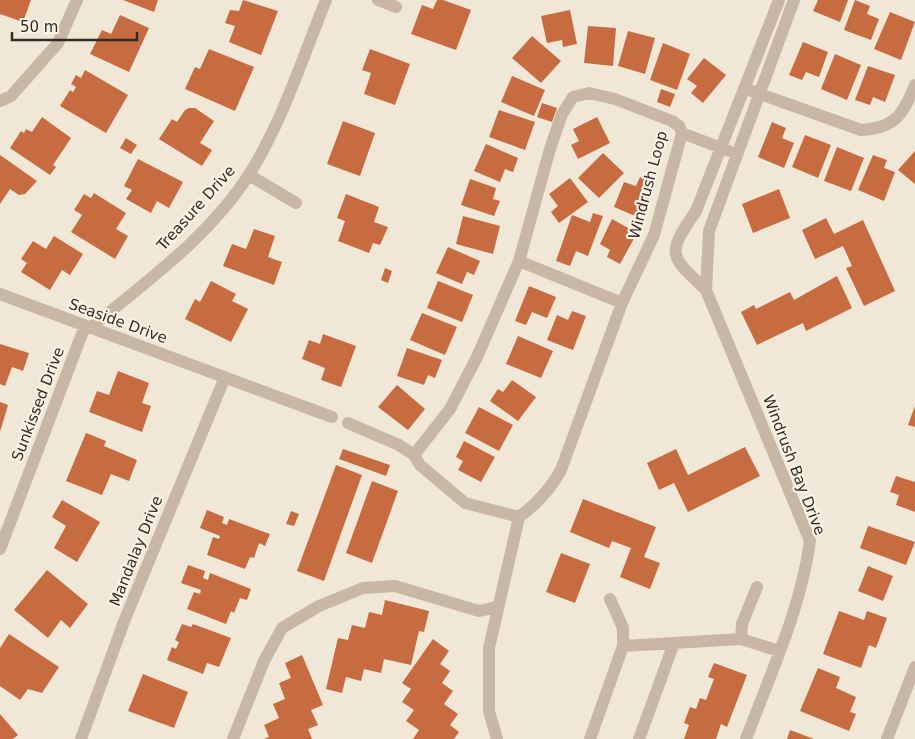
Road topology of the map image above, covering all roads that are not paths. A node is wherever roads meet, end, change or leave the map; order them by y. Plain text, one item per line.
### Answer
1 (77, 0) edge
2 (326, 0) edge
3 (378, 0) edge
4 (779, 0) edge
5 (794, 0) edge
6 (396, 7) dead end
7 (915, 85) edge
8 (745, 88) junction
9 (758, 93) junction
10 (0, 101) edge
11 (682, 133) junction
12 (721, 148) junction
13 (735, 154) junction
14 (249, 175) junction
15 (296, 203) dead end
16 (687, 224) junction
17 (709, 230) junction
18 (519, 261) junction
19 (706, 290) junction
20 (0, 294) edge
21 (622, 303) junction
22 (88, 327) junction
23 (225, 377) junction
24 (332, 417) dead end
25 (348, 423) dead end
26 (414, 455) junction
27 (519, 518) junction
28 (0, 549) edge
29 (757, 587) dead end
30 (610, 599) dead end
31 (497, 607) junction
32 (741, 639) junction
33 (674, 643) junction
34 (624, 646) junction
35 (779, 651) junction
36 (915, 667) edge
37 (81, 739) edge
38 (233, 739) edge
39 (497, 739) edge
40 (590, 739) edge
41 (639, 739) edge
42 (746, 739) edge
43 (887, 739) edge

1 - 10 street
2 - 14 street, Treasure Drive
3 - 6 street
4 - 8 street, Windrush Bay Drive
5 - 9 street, Windrush Bay Drive
7 - 9 street
8 - 9 street
8 - 12 street, Windrush Bay Drive
9 - 13 street, Windrush Bay Drive
11 - 12 street
11 - 18 street, Windrush Loop
11 - 21 street, Windrush Loop
12 - 13 street
12 - 16 street, Windrush Bay Drive
13 - 17 street, Windrush Bay Drive
14 - 15 street
14 - 22 street, Treasure Drive
16 - 17 street
16 - 19 street, Windrush Bay Drive
17 - 19 street, Windrush Bay Drive
18 - 21 street
18 - 26 street, Windrush Loop
19 - 35 street, Windrush Bay Drive
20 - 22 street, Seaside Drive
21 - 27 street, Windrush Loop
22 - 23 street, Seaside Drive
22 - 28 street, Sunkissed Drive
23 - 24 street, Seaside Drive
23 - 37 street, Mandalay Drive
25 - 26 street
26 - 27 street
27 - 31 street
29 - 32 street
30 - 34 street
31 - 38 street
31 - 39 street
32 - 33 street
32 - 35 street
33 - 34 street
33 - 41 street
34 - 40 street
35 - 42 street, Windrush Bay Drive
36 - 43 street

